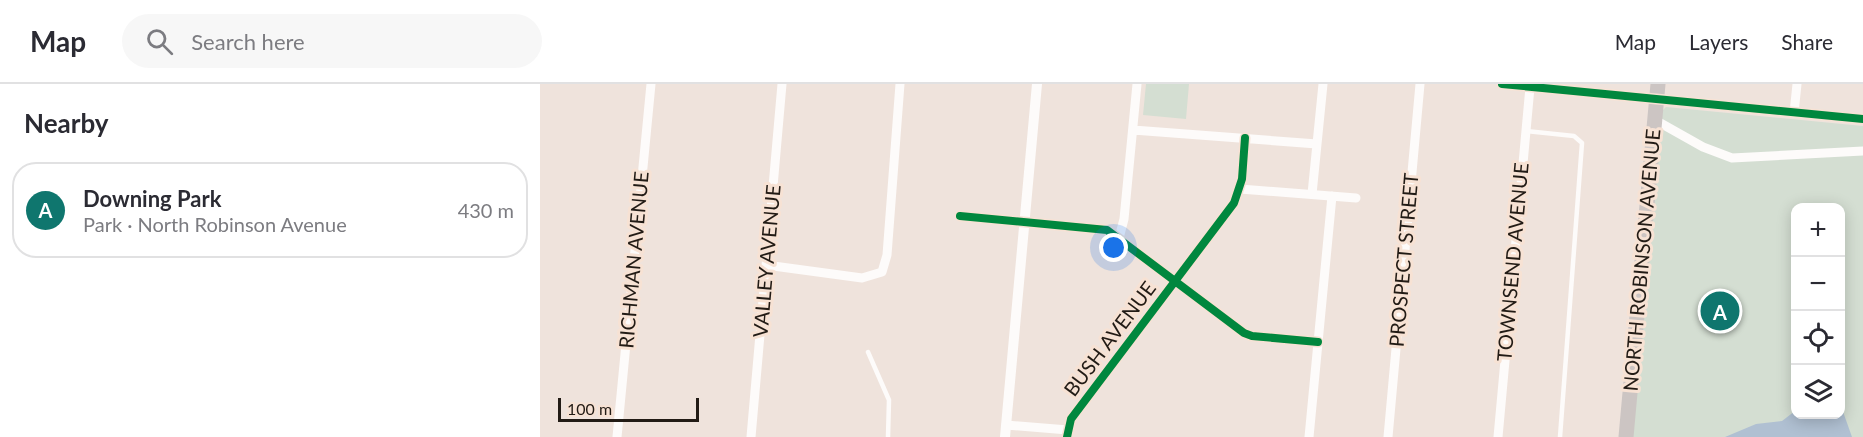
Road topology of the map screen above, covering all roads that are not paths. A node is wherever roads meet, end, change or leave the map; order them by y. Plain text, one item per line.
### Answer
1 (651, 84) edge
2 (782, 84) edge
3 (900, 84) edge
4 (1037, 84) edge
5 (1137, 84) edge
6 (1323, 84) edge
7 (1419, 84) edge
8 (1502, 84) edge
9 (1797, 84) edge
10 (1530, 87) junction
11 (1658, 91) edge
12 (1794, 113) junction
13 (1863, 119) edge
14 (1655, 120) junction
15 (1133, 130) junction
16 (1526, 131) junction
17 (1245, 138) junction
18 (1317, 144) junction
19 (1863, 151) edge
20 (1240, 189) junction
21 (1312, 194) junction
22 (1332, 196) junction
23 (1356, 198) dead end
24 (960, 216) dead end
25 (1024, 223) junction
26 (1119, 238) junction
27 (766, 265) junction
28 (1175, 281) junction
29 (1318, 342) junction
30 (868, 352) dead end
31 (1006, 425) junction
32 (1067, 433) edge
33 (617, 437) edge
34 (751, 437) edge
35 (888, 437) edge
36 (1005, 437) edge
37 (1310, 437) edge
38 (1388, 437) edge
39 (1498, 437) edge
40 (1560, 437) edge
41 (1626, 437) edge

1 - 33 street, RICHMAN AVENUE
2 - 27 street, VALLEY AVENUE
3 - 27 street
4 - 25 street
5 - 15 street
6 - 18 street
7 - 38 street, PROSPECT STREET
8 - 10 street
9 - 12 street
10 - 11 street
10 - 16 street, TOWNSEND AVENUE
11 - 12 street
11 - 14 highway, NORTH ROBINSON AVENUE
12 - 13 street
14 - 19 street
14 - 41 highway, NORTH ROBINSON AVENUE
15 - 17 street
15 - 26 street
16 - 39 street, TOWNSEND AVENUE
16 - 40 lane
17 - 18 street
17 - 20 street, BUSH AVENUE
18 - 21 street
20 - 21 street
20 - 28 street, BUSH AVENUE
21 - 22 street
22 - 23 street
22 - 29 street
24 - 25 street
25 - 26 street
25 - 31 street
26 - 28 street
27 - 34 street, VALLEY AVENUE
28 - 29 street
28 - 32 street, BUSH AVENUE
29 - 37 street
30 - 35 lane
31 - 32 street, BUSH AVENUE
31 - 36 street

